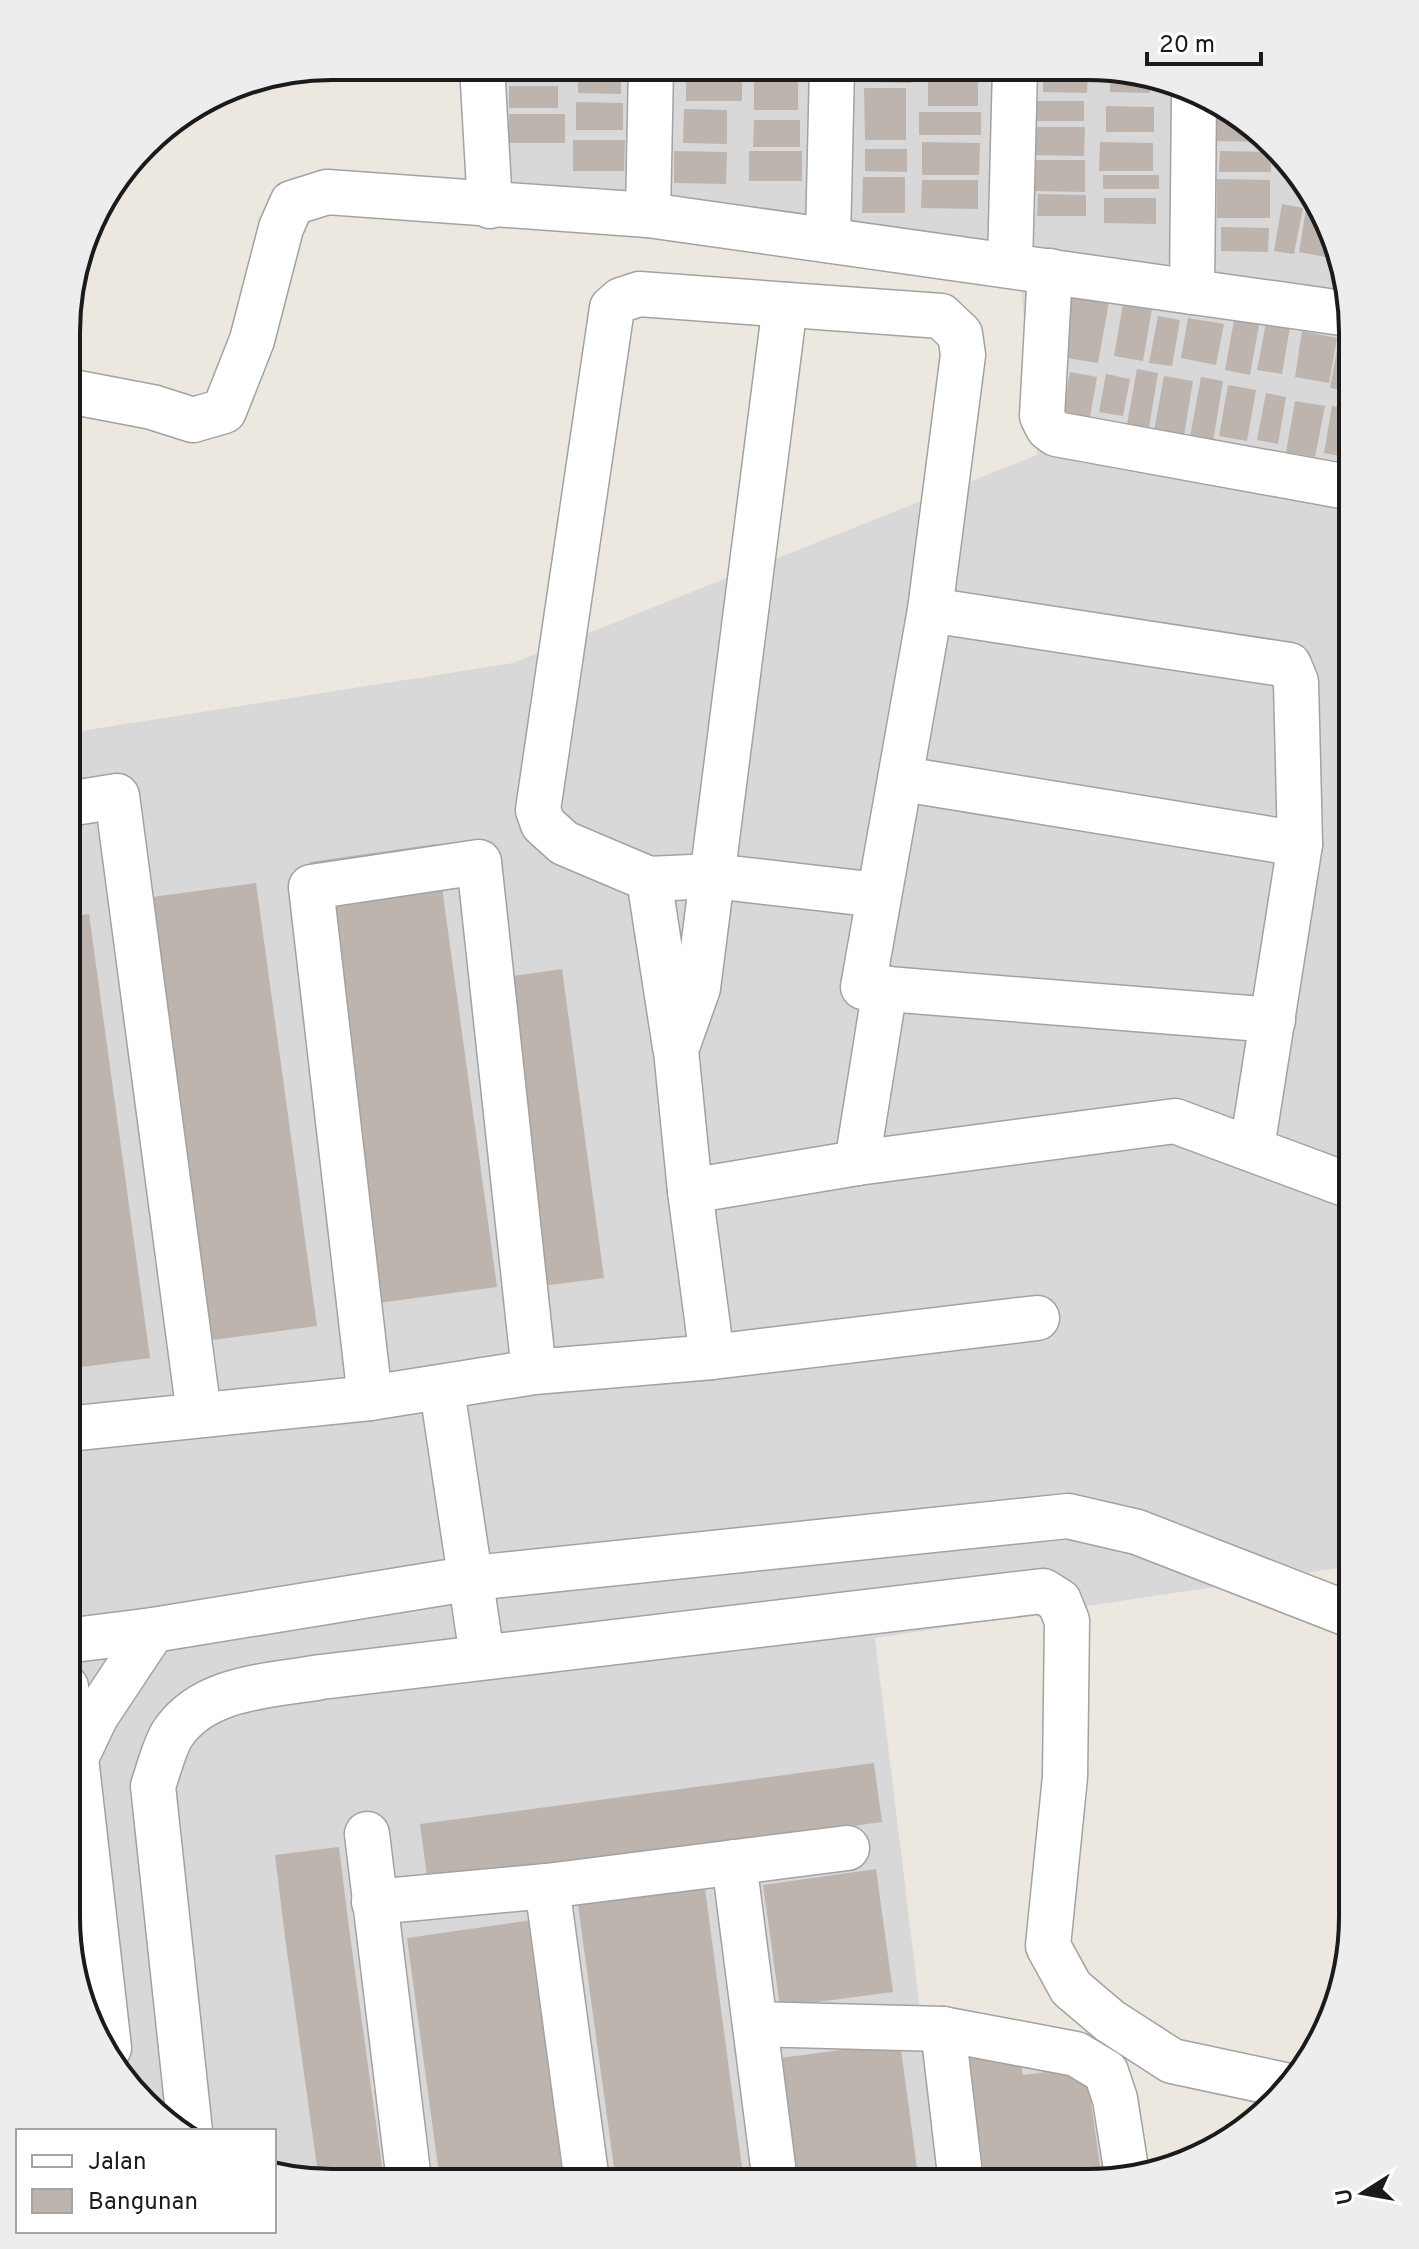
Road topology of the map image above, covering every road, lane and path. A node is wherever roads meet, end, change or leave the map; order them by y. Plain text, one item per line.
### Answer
1 (832, 80) edge
2 (1016, 80) edge
3 (483, 81) edge
4 (651, 81) edge
5 (1194, 104) edge
6 (490, 206) junction
7 (648, 215) junction
8 (828, 240) junction
9 (1030, 268) junction
10 (1192, 292) junction
11 (785, 305) junction
12 (1338, 312) edge
13 (80, 393) edge
14 (1339, 485) edge
15 (930, 610) junction
16 (903, 779) junction
17 (80, 802) edge
18 (1300, 844) junction
19 (713, 876) junction
20 (649, 879) junction
21 (878, 895) junction
22 (885, 988) junction
23 (1273, 1020) junction
24 (676, 1050) junction
25 (1256, 1148) junction
26 (857, 1163) junction
27 (1338, 1181) edge
28 (690, 1191) junction
29 (1037, 1318) dead end
30 (712, 1357) junction
31 (534, 1372) junction
32 (442, 1390) junction
33 (370, 1398) junction
34 (199, 1414) junction
35 (80, 1428) edge
36 (474, 1586) junction
37 (1338, 1610) edge
38 (153, 1630) junction
39 (80, 1639) edge
40 (482, 1646) junction
41 (80, 1750) edge
42 (80, 1793) edge
43 (367, 1834) dead end
44 (847, 1848) dead end
45 (734, 1862) junction
46 (547, 1886) junction
47 (374, 1902) junction
48 (756, 2024) junction
49 (107, 2029) edge
50 (943, 2029) junction
51 (1275, 2083) edge
52 (189, 2124) edge
53 (1125, 2165) edge
54 (407, 2169) edge
55 (585, 2169) edge
56 (773, 2169) edge
57 (959, 2169) edge

1 - 8 street
2 - 9 street
3 - 6 street
4 - 7 street
5 - 10 street
6 - 7 street
6 - 13 street
7 - 8 street
8 - 9 street
9 - 10 street
9 - 14 street
10 - 12 street
11 - 15 street
11 - 19 street
11 - 20 street
15 - 16 street
15 - 18 street
16 - 18 street
16 - 21 street
17 - 34 street
18 - 23 street
19 - 20 street
19 - 21 street
19 - 24 street
20 - 24 street
21 - 22 street
22 - 23 street
22 - 26 street
23 - 25 street
24 - 28 street
25 - 26 street
25 - 27 street
26 - 28 street
28 - 30 street
29 - 30 street
30 - 31 street
31 - 32 street
31 - 33 street
32 - 33 street
32 - 36 street
33 - 34 street
34 - 35 street
36 - 37 street
36 - 38 street
36 - 40 street
38 - 39 street
38 - 41 street
40 - 51 street
40 - 52 street
42 - 49 street
43 - 47 street
44 - 45 street
45 - 46 street
45 - 48 street
46 - 47 street
46 - 55 street
47 - 54 street
48 - 50 street
48 - 56 street
50 - 53 street
50 - 57 street

